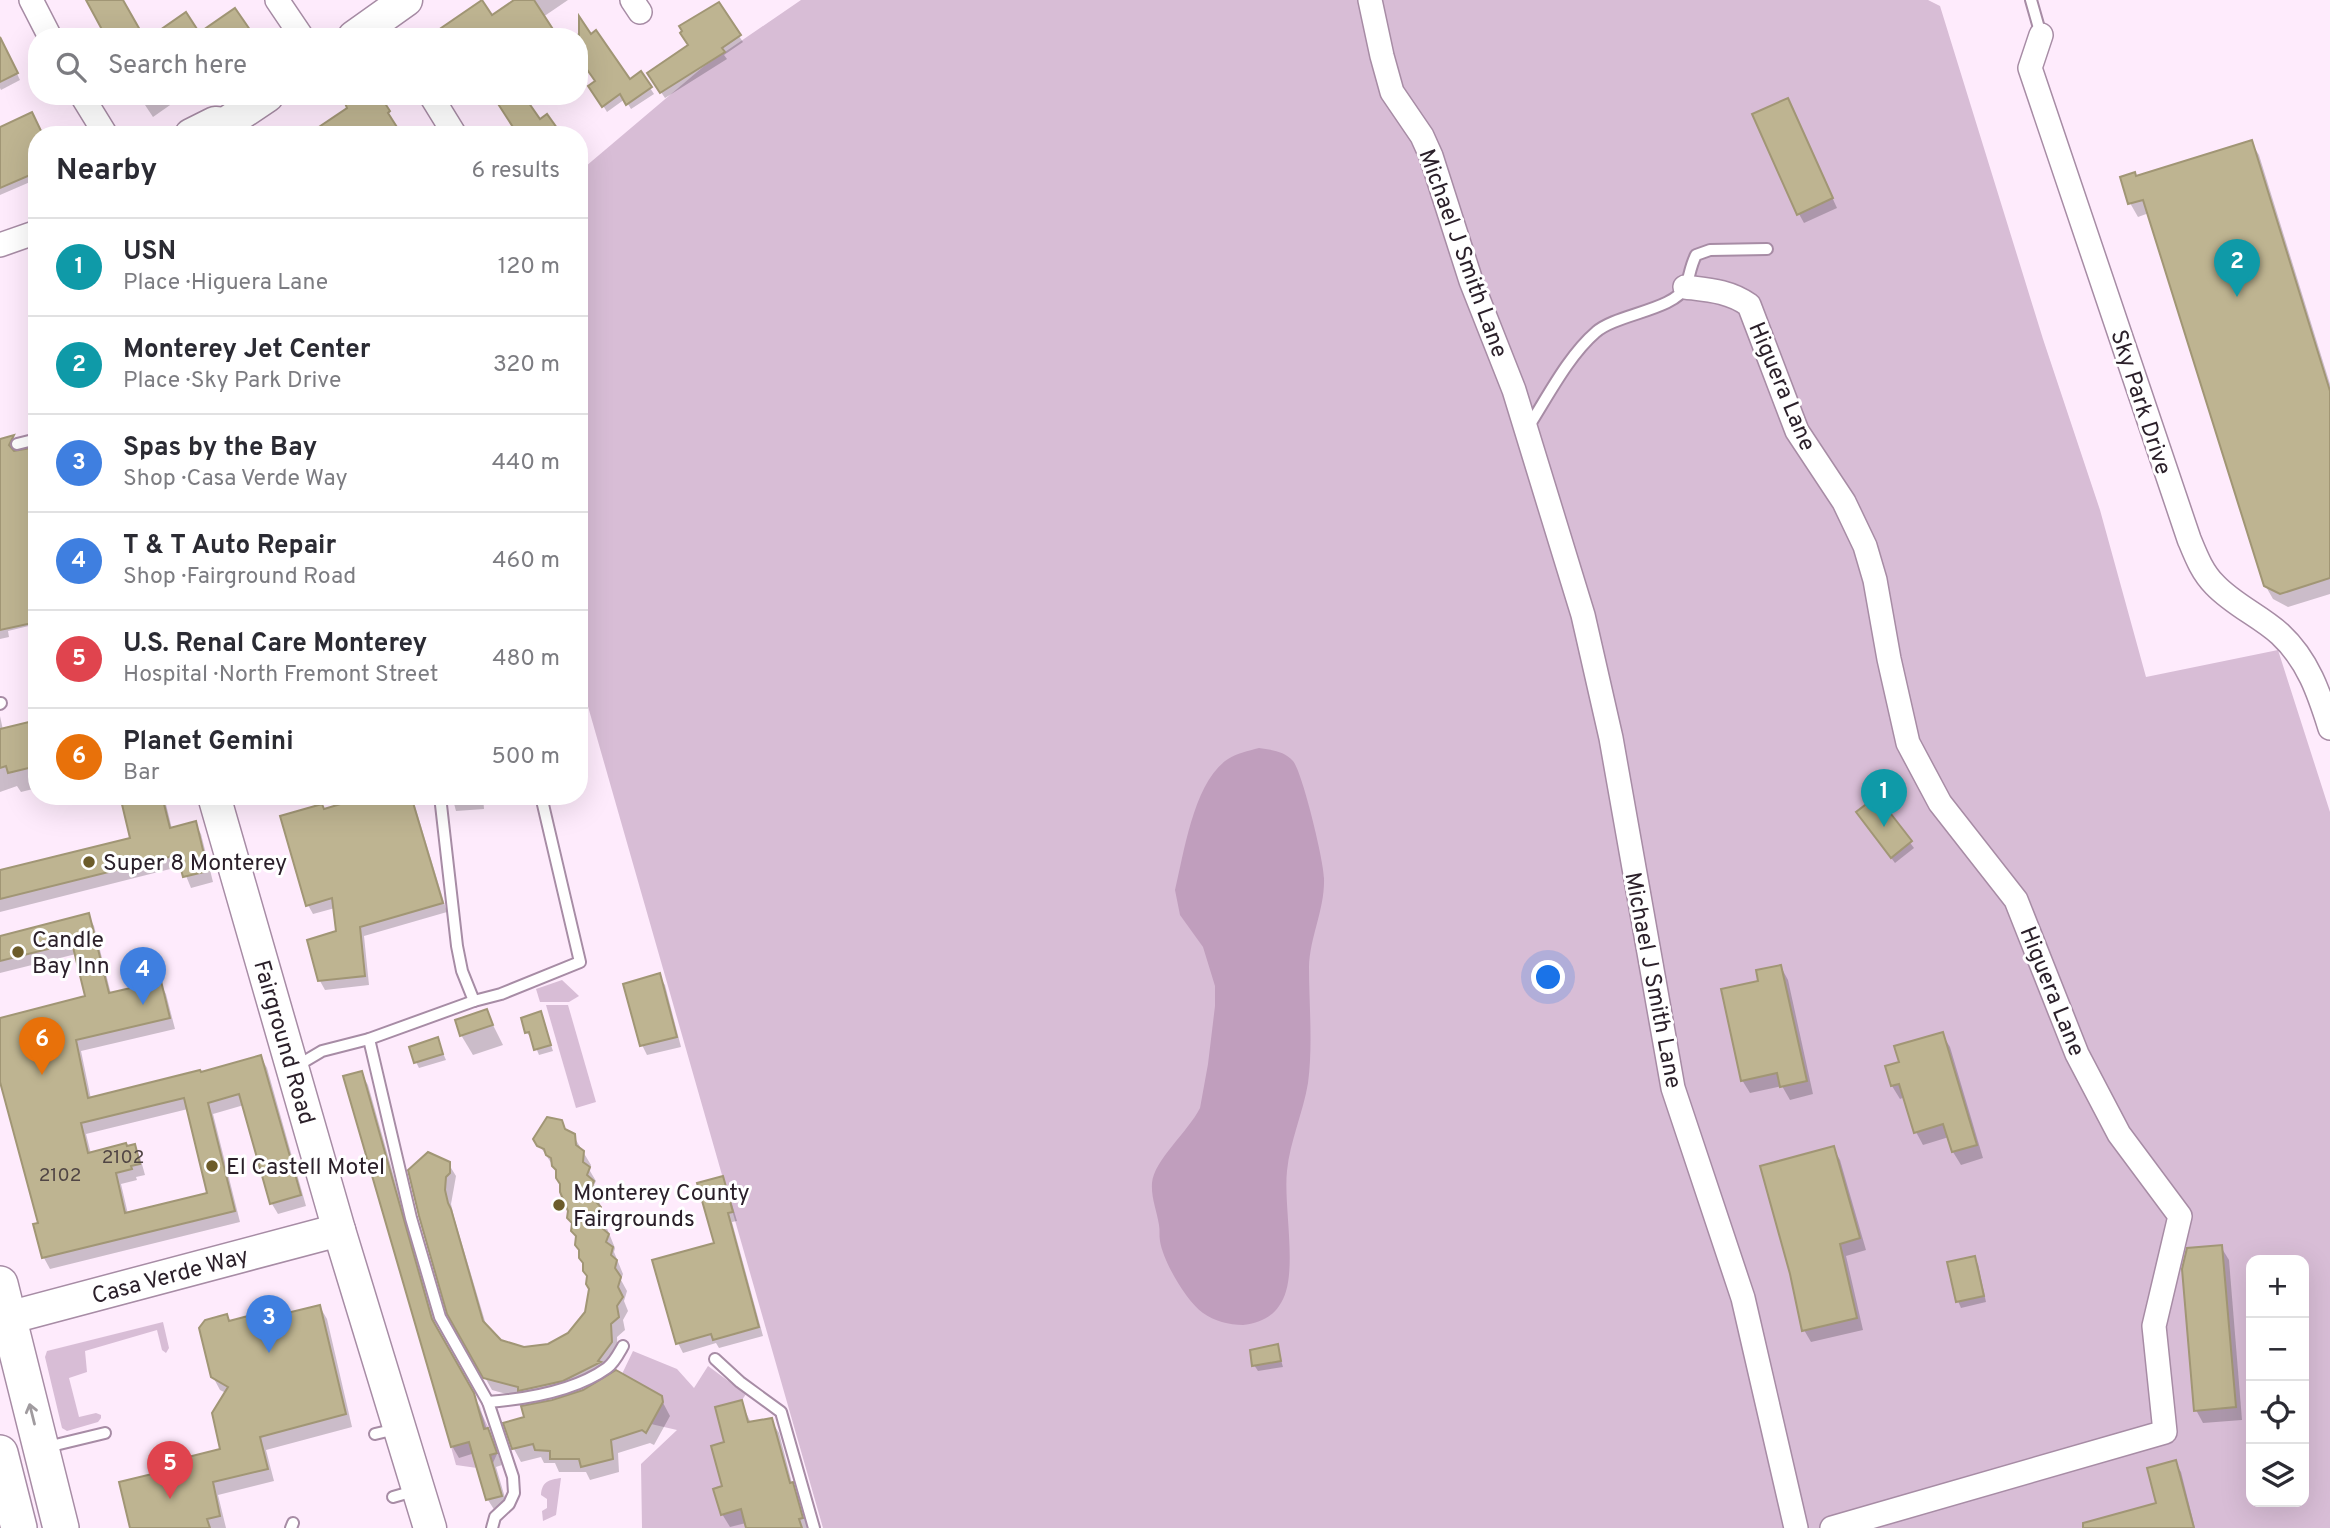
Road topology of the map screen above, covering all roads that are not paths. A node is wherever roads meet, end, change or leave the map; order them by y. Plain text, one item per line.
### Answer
1 (31, 0) edge
2 (277, 0) edge
3 (1370, 0) edge
4 (2031, 0) edge
5 (394, 18) edge
6 (45, 28) edge
7 (296, 28) edge
8 (373, 28) edge
9 (2041, 35) joint
10 (88, 105) edge
11 (255, 105) edge
12 (437, 105) edge
13 (100, 126) edge
14 (228, 126) edge
15 (449, 126) edge
16 (28, 235) edge
17 (0, 245) edge
18 (1767, 249) dead end
19 (1685, 288) junction
20 (1527, 430) junction
21 (28, 441) edge
22 (17, 444) dead end
23 (2330, 728) edge
24 (217, 805) edge
25 (441, 805) edge
26 (543, 805) edge
27 (474, 1001) junction
28 (369, 1039) junction
29 (292, 1068) junction
30 (339, 1230) junction
31 (0, 1284) edge
32 (4, 1319) edge
33 (623, 1346) dead end
34 (715, 1359) dead end
35 (488, 1402) junction
36 (105, 1433) dead end
37 (41, 1448) junction
38 (0, 1453) edge
39 (19, 1528) edge
40 (61, 1528) edge
41 (430, 1528) edge
42 (492, 1528) edge
43 (814, 1528) edge
44 (1796, 1528) edge
45 (1832, 1528) edge

1 - 6 street
2 - 7 street
3 - 20 street, Michael J Smith Lane
4 - 9 lane
5 - 8 street
9 - 23 street, Sky Park Drive
10 - 13 street
11 - 14 street
12 - 15 street
16 - 17 street
18 - 19 lane
19 - 20 lane
19 - 45 street, Higuera Lane
20 - 44 street, Michael J Smith Lane
21 - 22 lane
24 - 29 street, Fairground Road
25 - 27 lane
26 - 27 lane
27 - 28 lane
28 - 29 lane
28 - 35 lane
29 - 30 street, Fairground Road
30 - 32 street, Casa Verde Way
30 - 41 street, Fairground Road
31 - 32 main road
37 -> 32 main road
33 - 35 lane
34 - 43 lane
35 - 42 lane
36 - 37 lane
37 - 40 main road
38 - 39 main road

